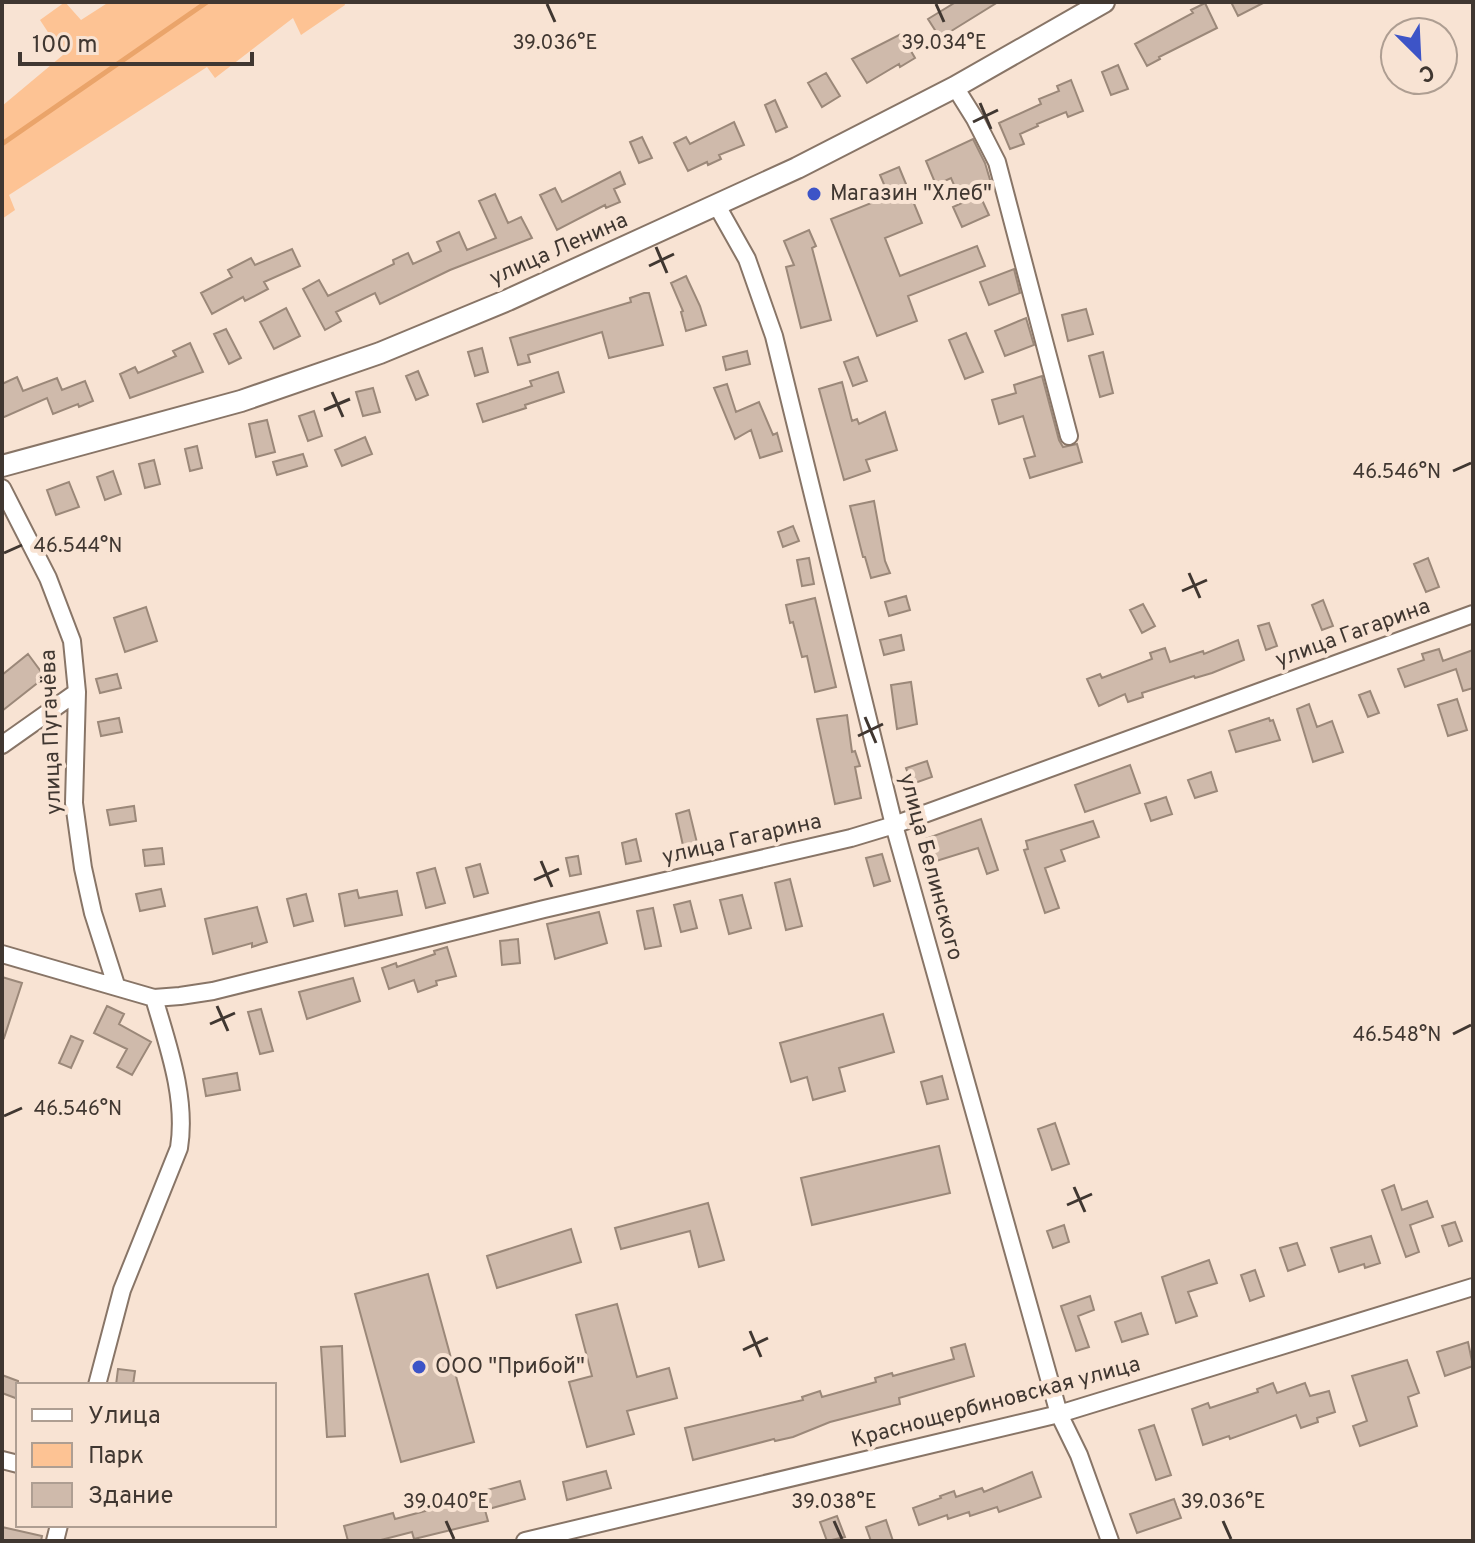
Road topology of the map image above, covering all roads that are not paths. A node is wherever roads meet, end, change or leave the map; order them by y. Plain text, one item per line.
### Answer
1 (1104, 2) edge
2 (955, 87) junction
3 (716, 204) junction
4 (1069, 436) dead end
5 (2, 466) edge
6 (2, 488) edge
7 (1473, 614) edge
8 (77, 692) junction
9 (2, 745) edge
10 (894, 825) junction
11 (2, 954) edge
12 (116, 985) junction
13 (154, 998) junction
14 (1473, 1287) edge
15 (98, 1383) edge
16 (1059, 1414) junction
17 (525, 1541) edge
18 (1110, 1541) edge

1 - 2 main road, улица Ленина
2 - 3 main road, улица Ленина
2 - 4 street
3 - 5 main road, улица Ленина
3 - 10 street, улица Белинского
6 - 8 street, улица Пугачёва
7 - 10 street, улица Гагарина
8 - 9 street
8 - 12 street, улица Пугачёва
10 - 13 street, улица Гагарина
10 - 16 street, улица Белинского
11 - 12 street, улица Гагарина
12 - 13 street, улица Гагарина
13 - 15 street
14 - 16 street, Краснощербиновская улица
16 - 17 street, Краснощербиновская улица
16 - 18 street, улица Белинского

